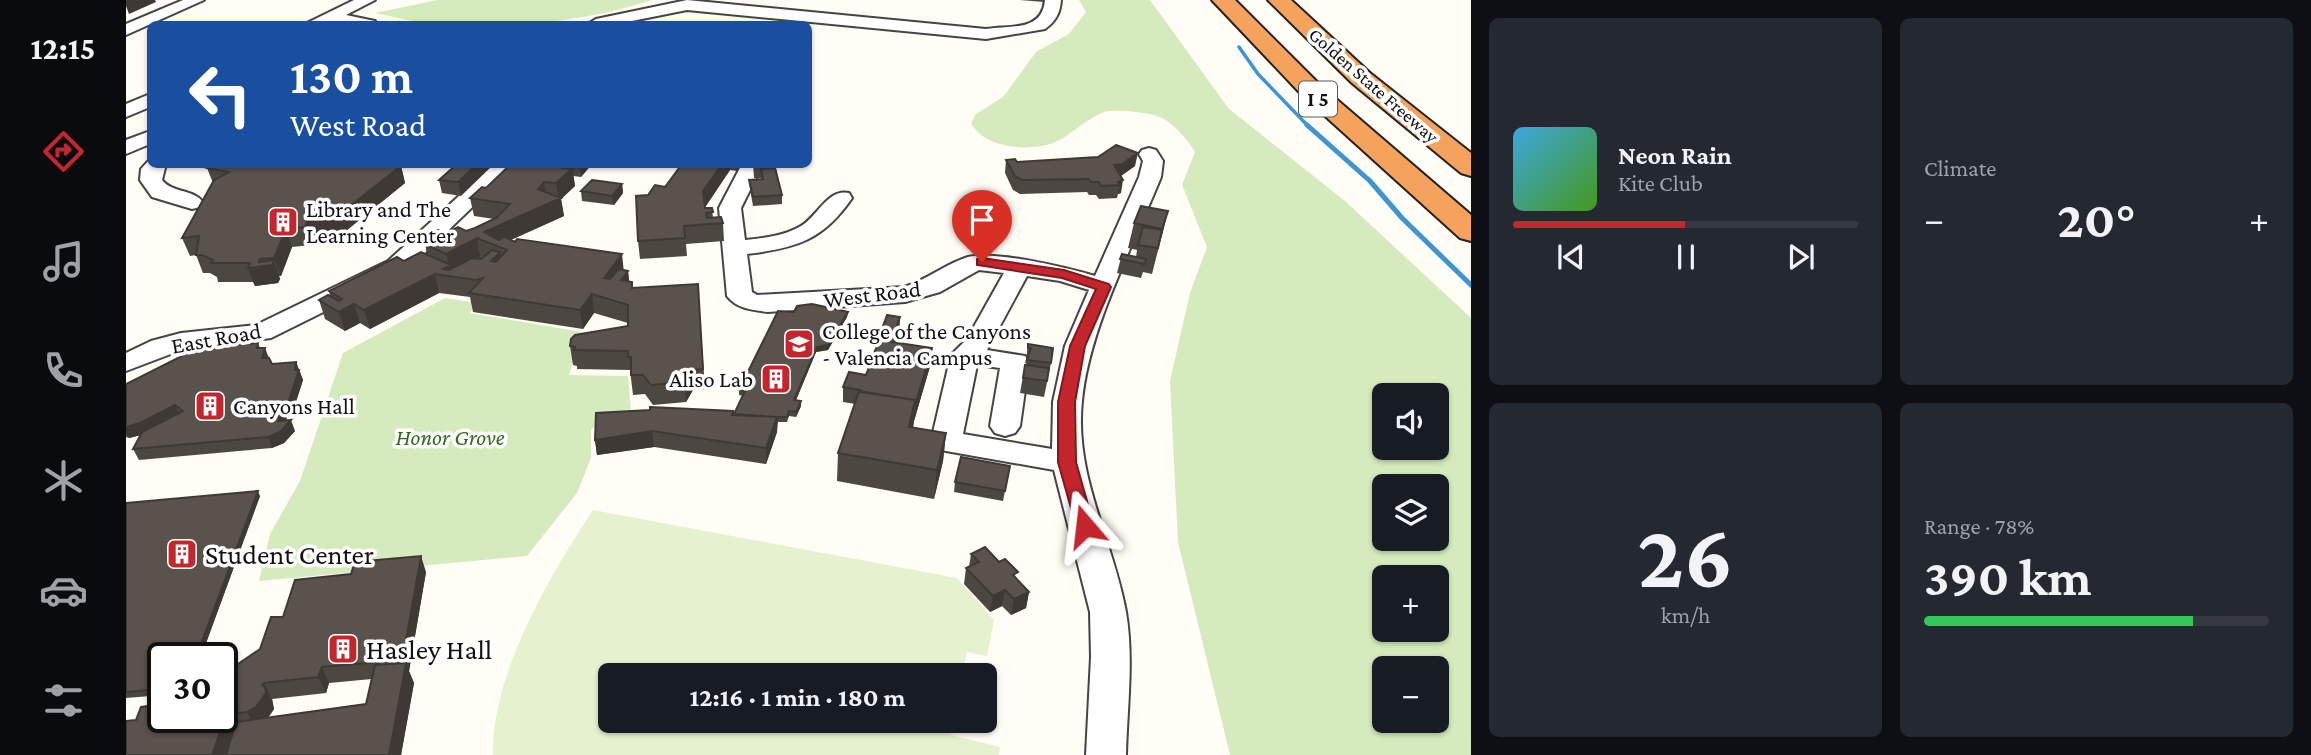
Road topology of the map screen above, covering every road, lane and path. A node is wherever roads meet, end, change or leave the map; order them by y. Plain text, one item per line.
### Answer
1 (196, 0) edge
2 (367, 0) edge
3 (1053, 0) edge
4 (1223, 0) edge
5 (1279, 0) edge
6 (329, 17) junction
7 (320, 21) edge
8 (352, 21) edge
9 (610, 21) edge
10 (126, 30) edge
11 (147, 101) edge
12 (126, 111) edge
13 (147, 138) edge
14 (126, 148) edge
15 (1149, 154) dead end
16 (1471, 167) edge
17 (153, 168) edge
18 (503, 168) edge
19 (751, 168) edge
20 (841, 198) dead end
21 (192, 202) dead end
22 (1471, 231) edge
23 (735, 248) junction
24 (1020, 266) junction
25 (1104, 287) junction
26 (965, 355) junction
27 (126, 363) edge
28 (1004, 426) dead end
29 (1067, 462) junction
30 (1107, 755) edge

1 - 10 street
2 - 6 street
3 - 9 street
4 - 22 highway, Golden State Freeway / I 5
5 - 16 highway, Golden State Freeway / I 5
6 - 7 street
6 - 8 street
11 - 12 street
13 - 14 street
15 - 25 street
17 - 21 street
18 - 27 street, East Road
19 - 23 street
20 - 23 street
23 - 24 street, West Road
24 - 25 street, West Road
24 - 26 street
25 - 29 street
26 - 28 street
26 - 29 street
29 - 30 street

